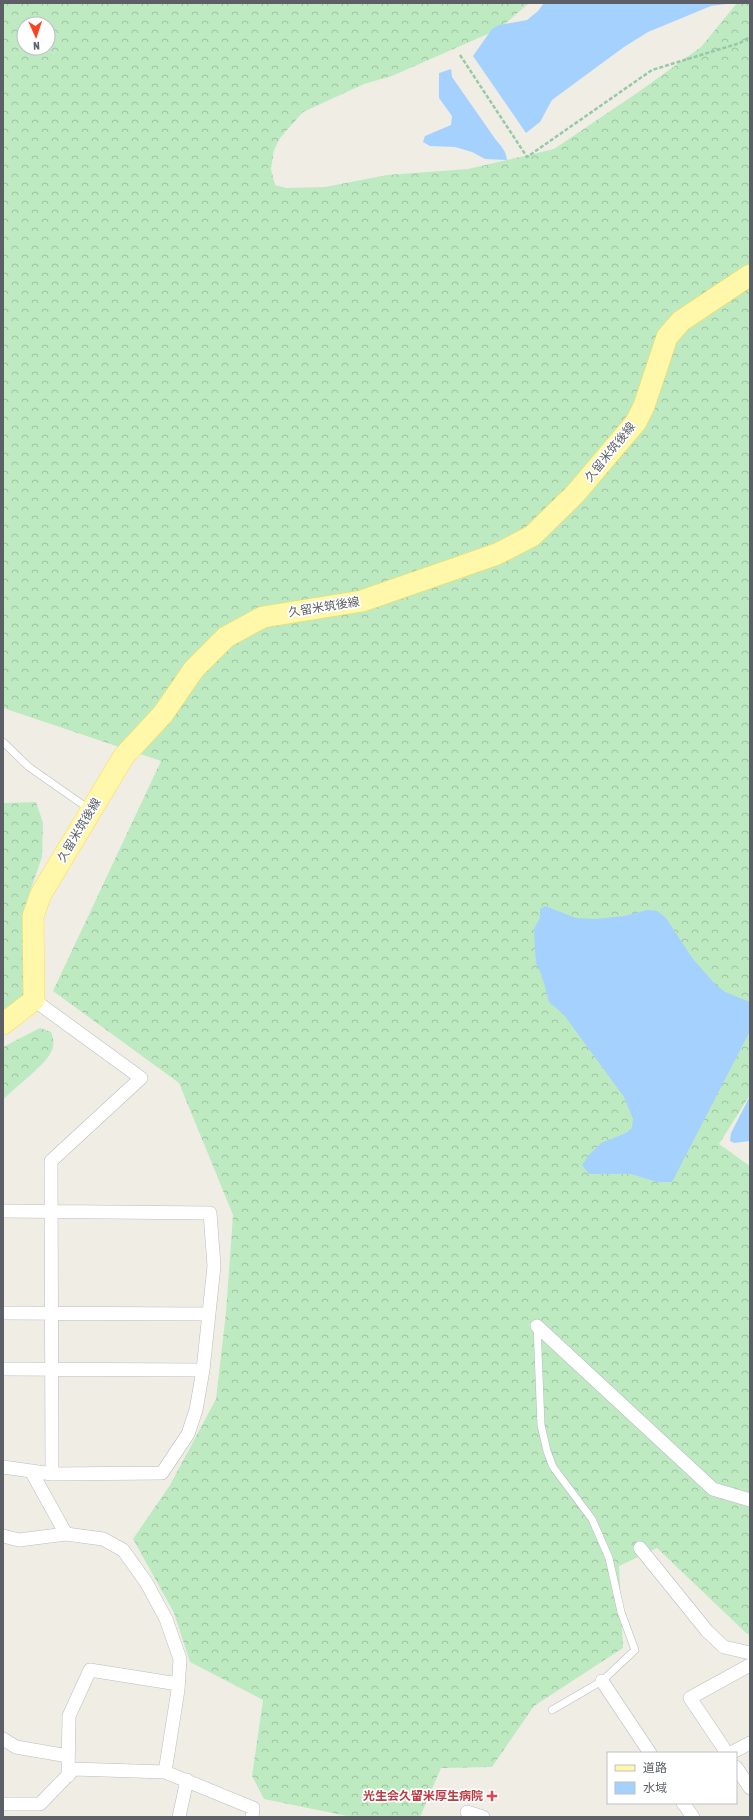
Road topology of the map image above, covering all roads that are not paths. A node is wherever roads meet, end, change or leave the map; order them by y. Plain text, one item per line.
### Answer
1 (750, 275) edge
2 (3, 742) edge
3 (91, 810) junction
4 (34, 1000) junction
5 (3, 1024) edge
6 (3, 1211) edge
7 (52, 1211) junction
8 (3, 1313) edge
9 (52, 1313) junction
10 (206, 1314) dead end
11 (537, 1326) joint
12 (3, 1369) edge
13 (52, 1369) junction
14 (203, 1370) junction
15 (3, 1467) edge
16 (31, 1471) junction
17 (52, 1474) junction
18 (750, 1500) edge
19 (66, 1534) junction
20 (3, 1536) edge
21 (640, 1548) dead end
22 (750, 1653) edge
23 (750, 1665) edge
24 (602, 1681) junction
25 (178, 1684) junction
26 (552, 1710) dead end
27 (3, 1739) edge
28 (750, 1743) edge
29 (649, 1752) edge
30 (726, 1752) edge
31 (733, 1752) edge
32 (68, 1756) junction
33 (737, 1768) edge
34 (165, 1772) junction
35 (68, 1776) junction
36 (187, 1780) junction
37 (750, 1788) edge
38 (3, 1804) edge
39 (684, 1804) edge
40 (467, 1812) dead end
41 (179, 1817) edge
42 (252, 1817) edge
43 (483, 1817) edge
44 (693, 1817) edge

1 - 3 main road, 久留米筑後線
2 - 3 lane
3 - 4 main road, 久留米筑後線
4 - 5 main road
4 - 7 street
6 - 7 street
7 - 9 street
7 - 14 street
8 - 9 street
9 - 10 street
9 - 13 street
11 - 18 street
11 - 24 lane
12 - 13 street
13 - 14 street
13 - 17 street
14 - 17 street
15 - 16 street
16 - 17 street
16 - 19 street
19 - 20 street
19 - 25 street
21 - 22 street
23 - 30 street
24 - 26 lane
24 - 29 street
25 - 32 street
25 - 34 street
27 - 32 street
28 - 31 street
32 - 35 street
33 - 37 street
34 - 35 street
34 - 36 street
35 - 38 street
36 - 41 street
36 - 42 street
39 - 44 street
40 - 43 street

